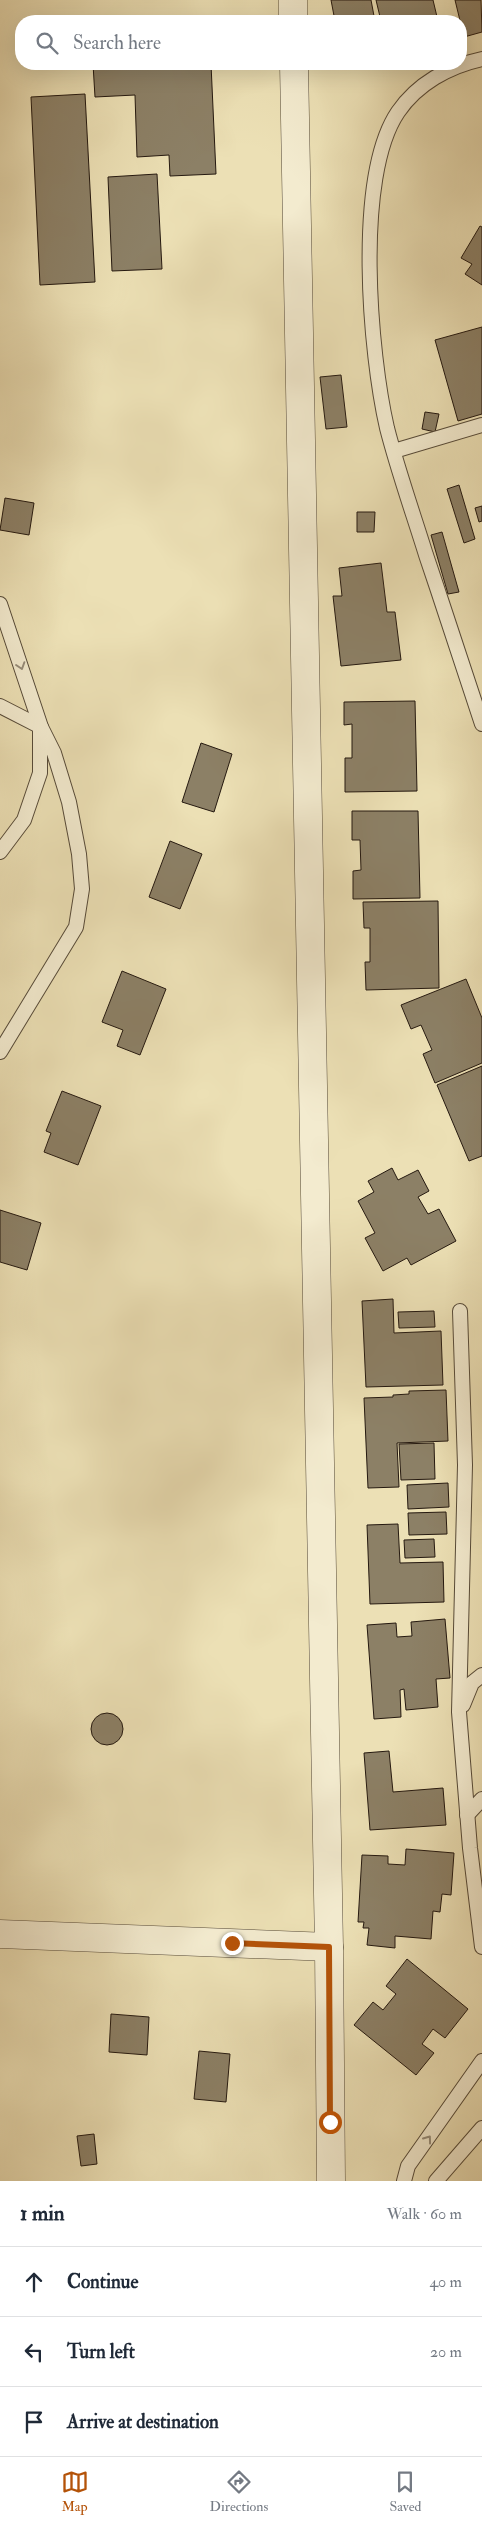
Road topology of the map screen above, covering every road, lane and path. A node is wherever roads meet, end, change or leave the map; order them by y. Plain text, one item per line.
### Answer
1 (292, 0) edge
2 (293, 15) edge
3 (482, 59) edge
4 (467, 64) edge
5 (294, 70) edge
6 (451, 70) edge
7 (482, 425) edge
8 (394, 451) junction
9 (0, 604) edge
10 (0, 706) edge
11 (482, 724) edge
12 (40, 727) junction
13 (0, 852) edge
14 (0, 1052) edge
15 (460, 1311) dead end
16 (482, 1676) edge
17 (459, 1712) junction
18 (482, 1799) edge
19 (467, 1815) junction
20 (0, 1934) edge
21 (329, 1947) junction
22 (482, 1947) edge
23 (482, 2061) edge
24 (482, 2128) edge
25 (331, 2181) edge
26 (404, 2181) edge
27 (436, 2181) edge

1 - 2 street
3 - 4 lane
5 - 21 street
6 - 8 lane
7 - 8 lane
8 - 11 lane
9 -> 12 lane
10 - 12 lane
12 - 13 lane
12 - 14 lane
15 - 17 lane
16 - 17 lane
17 - 19 lane
18 - 19 lane
19 - 22 lane
20 - 21 street
21 - 25 street
26 -> 23 lane
24 - 27 lane

